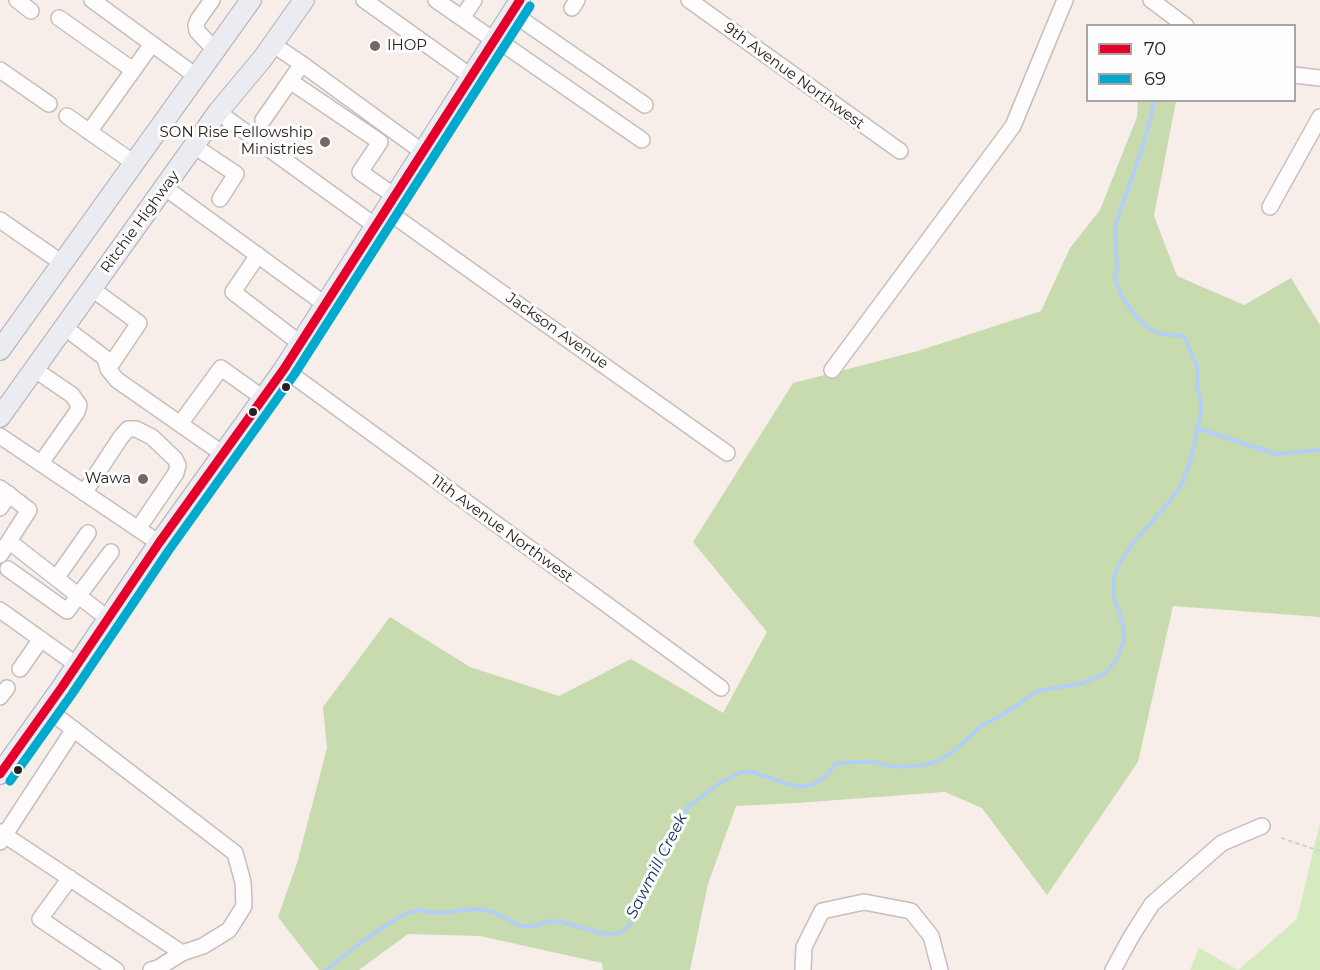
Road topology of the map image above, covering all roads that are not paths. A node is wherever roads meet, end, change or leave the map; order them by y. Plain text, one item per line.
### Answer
1 (17, 0) edge
2 (92, 0) edge
3 (212, 0) edge
4 (304, 0) edge
5 (364, 0) edge
6 (435, 0) edge
7 (474, 0) edge
8 (689, 0) edge
9 (1065, 0) edge
10 (1151, 0) edge
11 (245, 2) edge
12 (516, 7) edge
13 (31, 11) dead end
14 (59, 18) dead end
15 (462, 18) junction
16 (1183, 24) edge
17 (495, 40) junction
18 (152, 44) junction
19 (272, 44) junction
20 (216, 50) junction
21 (302, 64) junction
22 (0, 70) edge
23 (133, 70) junction
24 (1296, 75) edge
25 (196, 76) junction
26 (472, 77) junction
27 (1320, 78) edge
28 (290, 81) junction
29 (49, 104) dead end
30 (645, 105) dead end
31 (218, 112) junction
32 (67, 116) dead end
33 (1320, 117) edge
34 (263, 120) dead end
35 (391, 127) junction
36 (89, 132) junction
37 (642, 140) dead end
38 (380, 142) junction
39 (194, 146) junction
40 (900, 151) dead end
41 (423, 153) junction
42 (134, 163) junction
43 (164, 187) junction
44 (220, 199) dead end
45 (1270, 207) dead end
46 (387, 211) junction
47 (2, 226) edge
48 (258, 255) junction
49 (62, 263) junction
50 (92, 289) junction
51 (326, 304) junction
52 (64, 327) junction
53 (301, 344) junction
54 (1, 347) edge
55 (34, 369) junction
56 (108, 369) junction
57 (284, 369) junction
58 (832, 370) dead end
59 (263, 398) junction
60 (0, 417) edge
61 (180, 424) junction
62 (0, 436) edge
63 (727, 453) dead end
64 (223, 454) junction
65 (41, 463) junction
66 (5, 491) edge
67 (84, 493) junction
68 (0, 508) edge
69 (138, 529) junction
70 (88, 533) dead end
71 (10, 542) junction
72 (159, 543) junction
73 (111, 552) dead end
74 (0, 555) edge
75 (8, 569) dead end
76 (57, 577) junction
77 (79, 594) junction
78 (0, 610) edge
79 (107, 618) junction
80 (41, 639) junction
81 (77, 665) junction
82 (20, 669) dead end
83 (721, 688) dead end
84 (46, 709) junction
85 (74, 729) junction
86 (4, 762) edge
87 (1262, 826) dead end
88 (2, 836) edge
89 (70, 878) junction
90 (182, 953) junction
91 (116, 970) edge
92 (151, 970) edge
93 (803, 970) edge
94 (940, 970) edge
95 (1113, 970) edge

1 - 13 street
2 - 18 street
3 - 20 street
4 - 19 main road, Ritchie Highway
5 - 26 street
6 - 15 street
7 - 15 street
8 - 40 street, 9th Avenue Northwest
9 - 58 street
10 - 16 street
11 - 20 main road
12 - 17 main road
12 - 30 street
14 - 23 street
15 - 17 street
17 - 26 main road
17 - 37 street
18 - 23 street
18 - 25 street
19 - 21 street
19 - 31 main road, Ritchie Highway
20 - 25 main road
21 - 28 street
21 - 35 street
22 - 29 street
23 - 36 street
24 - 27 street
25 - 42 main road
26 - 41 main road
28 - 34 street
28 - 38 street
31 - 39 main road, Ritchie Highway
31 - 46 street
32 - 36 street
33 - 45 street
35 - 38 street
35 - 41 street
36 - 42 street
38 - 46 street
39 - 43 main road, Ritchie Highway
39 - 44 street
41 - 46 main road
42 - 49 main road
43 - 48 street
43 - 50 main road, Ritchie Highway
46 - 51 main road
46 - 63 street, Jackson Avenue
47 - 49 street
48 - 51 street
48 - 53 street
49 - 54 main road
50 - 52 main road, Ritchie Highway
50 - 56 street
51 - 53 main road
52 - 55 main road, Ritchie Highway
52 - 56 street
53 - 57 main road
55 - 60 main road, Ritchie Highway
55 - 65 street
56 - 61 street
57 - 59 main road
57 - 83 street, 11th Avenue Northwest
59 - 61 street
59 - 64 main road
61 - 64 street
62 - 65 street
64 - 72 main road
65 - 67 street
66 - 68 street
66 - 71 street
67 - 69 street
67 - 69 street
69 - 72 street
70 - 76 street
71 - 74 street
71 - 76 street
72 - 79 main road
73 - 77 street
75 - 77 street
76 - 77 street
77 - 79 street
78 - 80 street
79 - 81 main road
80 - 81 street
80 - 82 street
81 - 84 main road
84 - 85 street
84 - 86 main road
85 - 88 street
85 - 90 street
87 - 95 street
88 - 89 street
89 - 90 street
89 - 91 street
90 - 92 street
93 - 94 street

